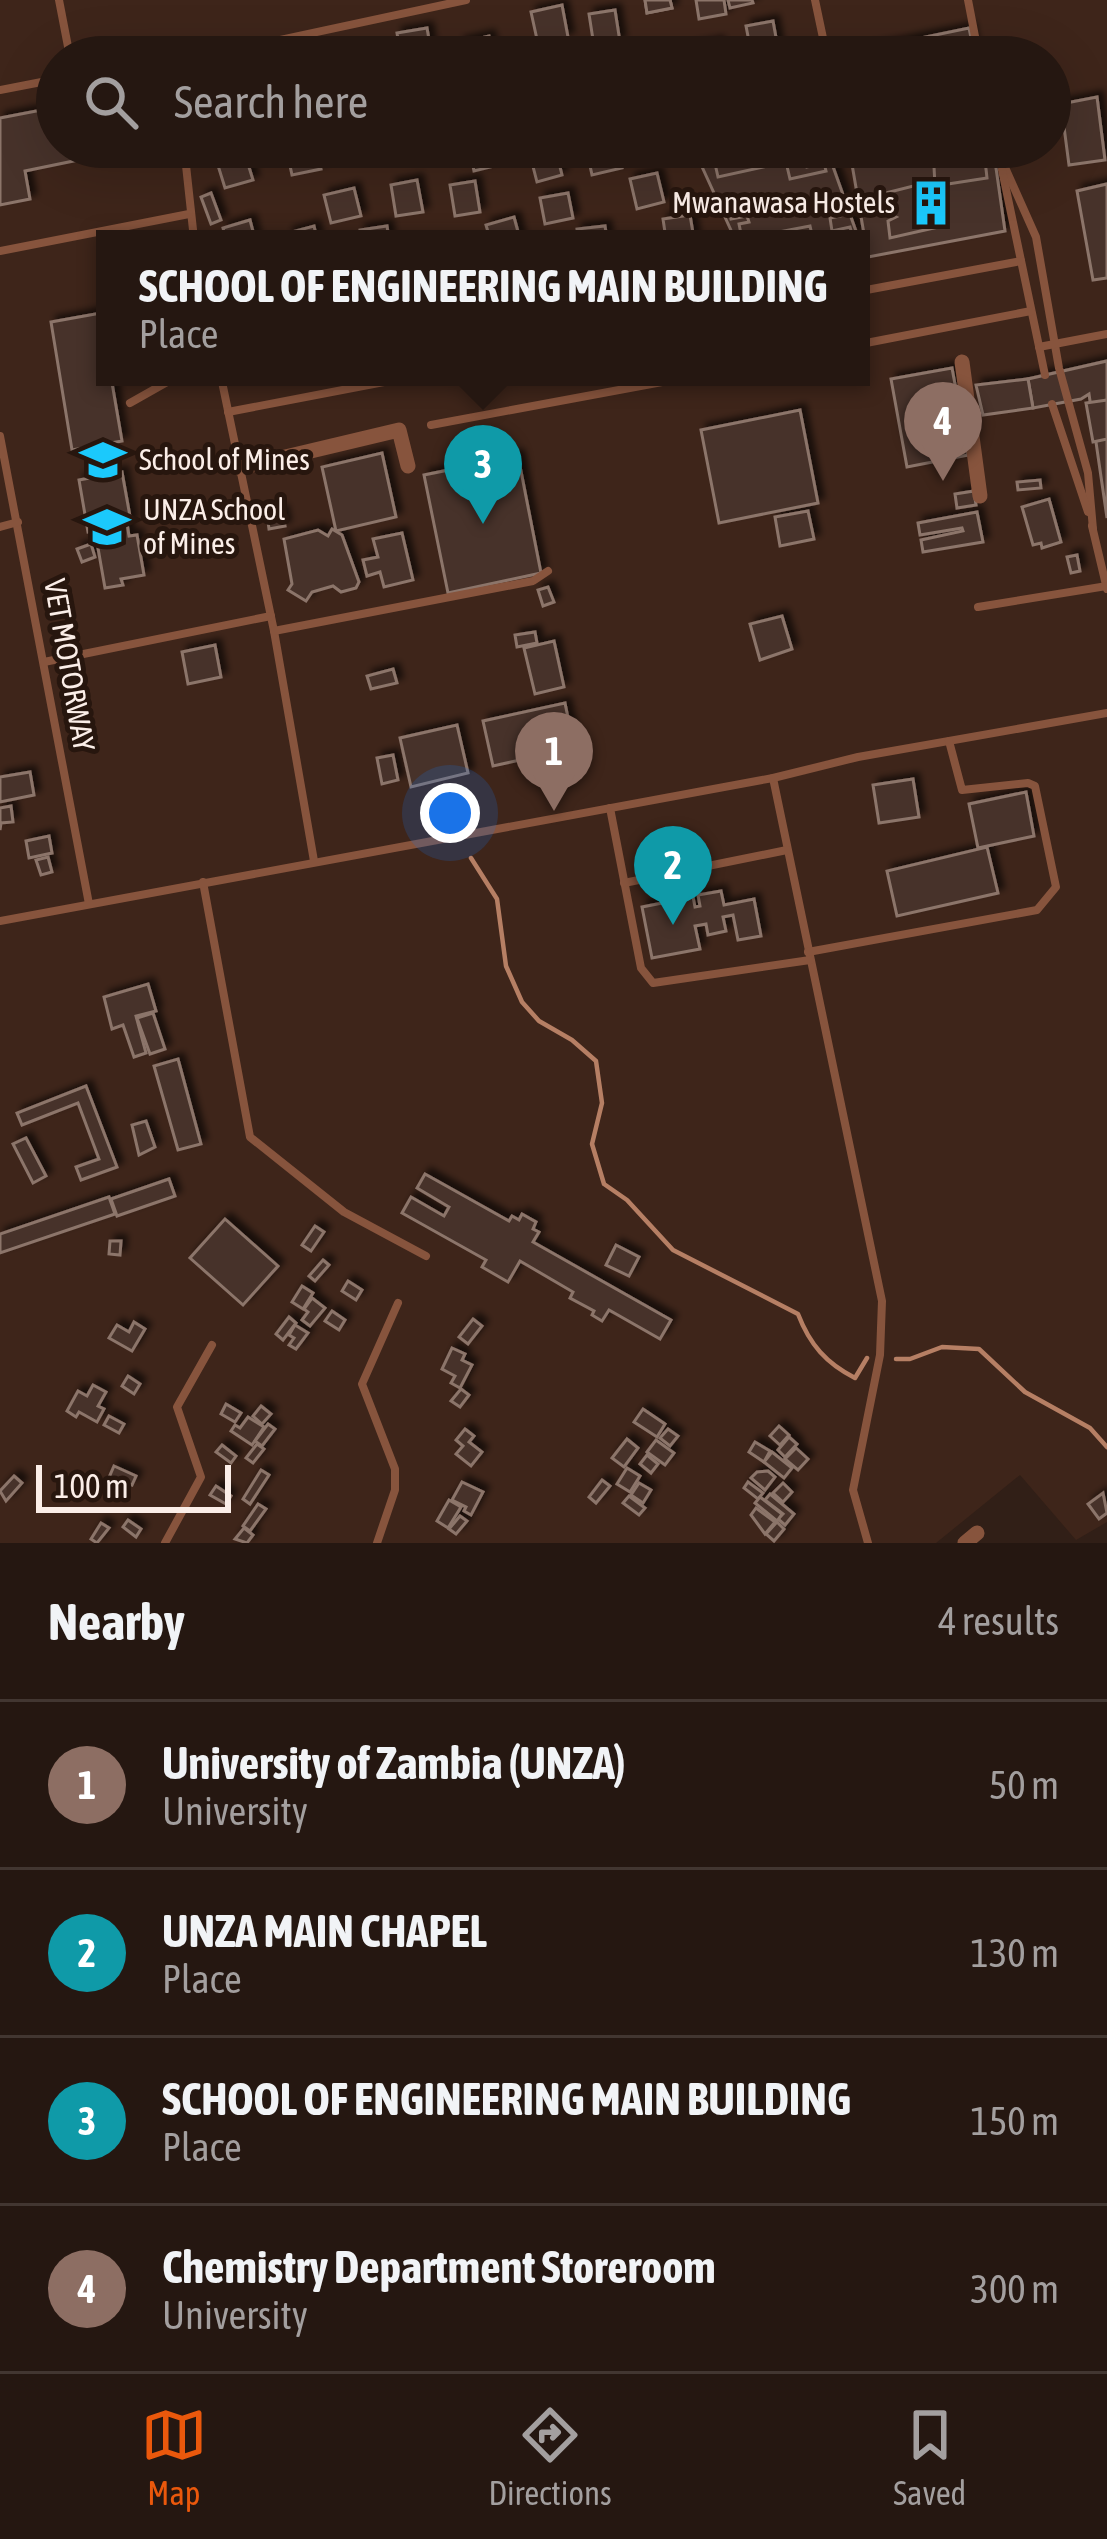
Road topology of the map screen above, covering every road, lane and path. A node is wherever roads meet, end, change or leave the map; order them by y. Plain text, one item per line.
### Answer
1 (59, 0) edge
2 (466, 0) edge
3 (815, 0) edge
4 (968, 0) edge
5 (66, 36) edge
6 (295, 36) edge
7 (823, 36) edge
8 (975, 36) edge
9 (36, 83) edge
10 (0, 90) edge
11 (186, 168) edge
12 (1002, 168) edge
13 (1006, 168) edge
14 (189, 214) junction
15 (107, 230) edge
16 (192, 230) edge
17 (96, 232) edge
18 (0, 251) edge
19 (1021, 261) junction
20 (870, 289) edge
21 (1031, 311) junction
22 (1107, 334) edge
23 (870, 342) edge
24 (1054, 344) junction
25 (1039, 347) junction
26 (962, 362) dead end
27 (1045, 375) dead end
28 (160, 386) edge
29 (223, 386) edge
30 (363, 386) edge
31 (641, 386) edge
32 (130, 403) dead end
33 (1052, 404) dead end
34 (228, 412) junction
35 (431, 425) dead end
36 (0, 436) edge
37 (408, 466) dead end
38 (239, 468) junction
39 (980, 496) dead end
40 (18, 522) junction
41 (0, 527) edge
42 (1093, 529) junction
43 (1103, 545) edge
44 (548, 571) dead end
45 (1107, 587) edge
46 (978, 607) dead end
47 (271, 616) junction
48 (274, 631) junction
49 (44, 662) junction
50 (1107, 713) edge
51 (949, 741) junction
52 (773, 778) junction
53 (610, 808) junction
54 (787, 850) junction
55 (314, 861) junction
56 (203, 882) junction
57 (624, 883) junction
58 (89, 904) junction
59 (0, 921) edge
60 (809, 956) junction
61 (426, 1256) dead end
62 (398, 1304) dead end
63 (212, 1345) dead end
64 (165, 1543) edge
65 (377, 1543) edge
66 (868, 1543) edge

1 - 5 lane
2 - 6 lane
3 - 7 lane
4 - 8 lane
9 - 10 lane
11 - 14 lane
12 - 19 lane
13 - 24 lane
14 - 15 lane
14 - 16 lane
17 - 18 lane
19 - 20 lane
19 - 21 lane
21 - 23 lane
21 - 25 lane
22 - 24 lane
24 - 25 lane
24 - 42 lane
25 - 27 lane
26 - 39 street
28 - 32 lane
29 - 34 lane
30 - 34 lane
31 - 35 lane
33 - 42 lane
34 - 38 lane
36 - 40 lane, VET MOTORWAY
37 - 38 street
38 - 47 lane
40 - 41 lane
40 - 49 lane, VET MOTORWAY
42 - 43 lane
43 - 45 lane
44 - 48 lane
45 - 46 lane
47 - 48 lane
47 - 49 lane
48 - 55 lane
49 - 58 lane, VET MOTORWAY
50 - 51 lane
51 - 52 lane
51 - 60 lane
52 - 53 lane
52 - 54 lane
53 - 55 lane
53 - 57 lane
54 - 57 lane
54 - 60 lane
55 - 56 lane
56 - 58 lane
56 - 61 lane
57 - 60 lane
58 - 59 lane
60 - 66 lane
62 - 65 lane
63 - 64 lane

